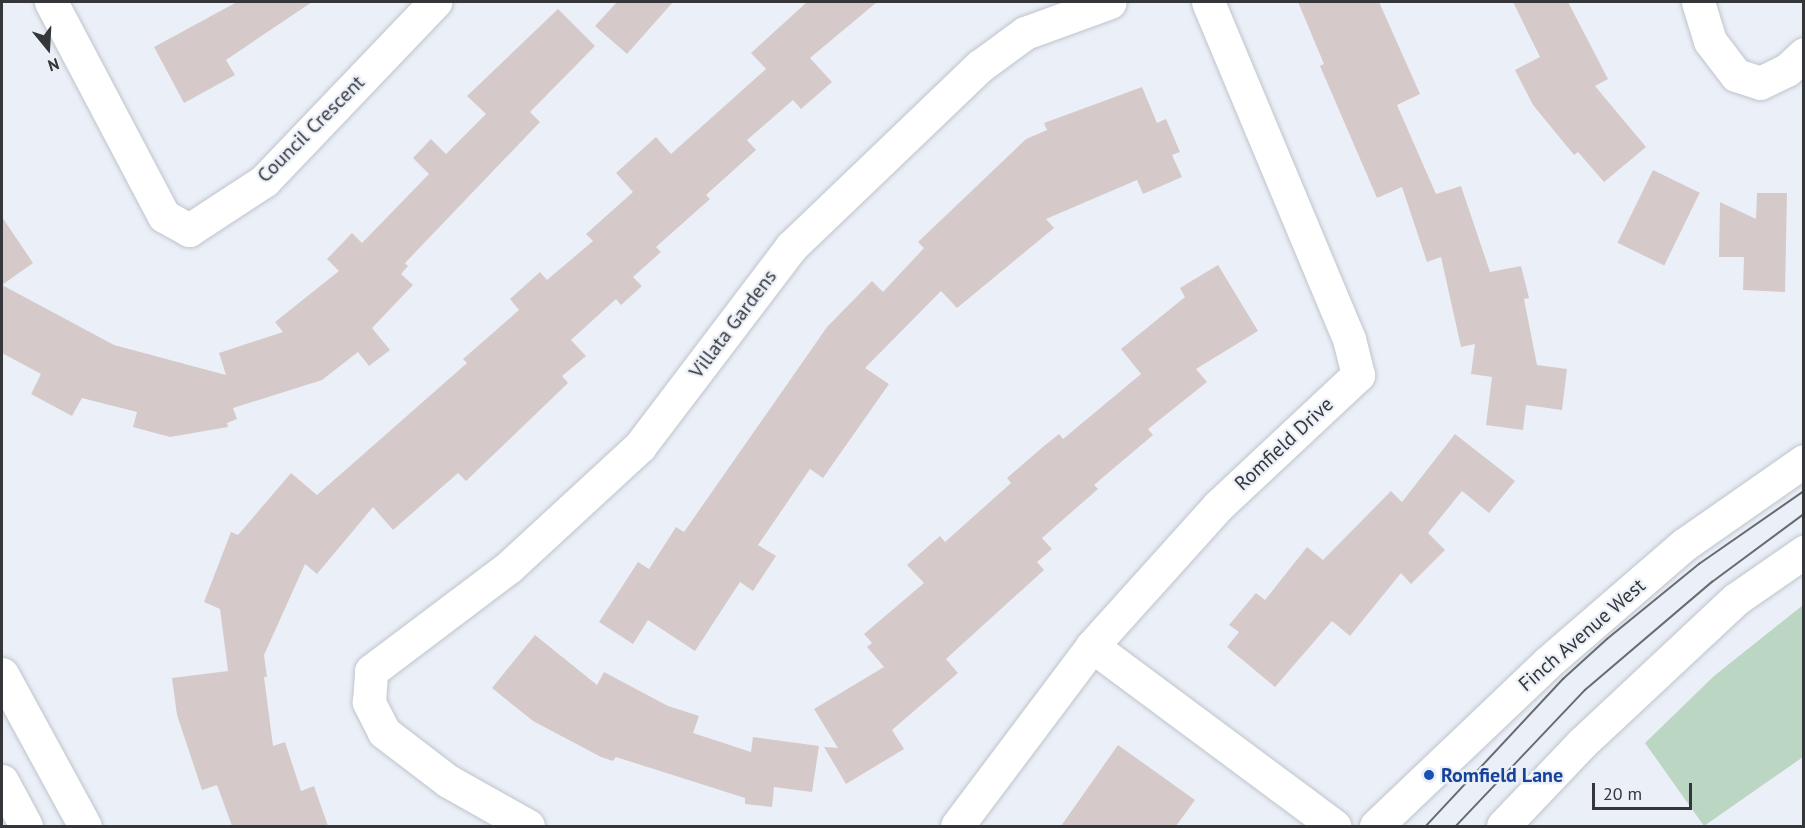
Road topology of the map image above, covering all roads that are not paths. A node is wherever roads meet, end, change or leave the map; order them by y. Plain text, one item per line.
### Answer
1 (51, 2) edge
2 (435, 2) edge
3 (1110, 2) edge
4 (1208, 2) edge
5 (1698, 2) edge
6 (1803, 54) edge
7 (1803, 461) edge
8 (1803, 552) edge
9 (1092, 646) junction
10 (2, 674) edge
11 (2, 781) edge
12 (26, 826) edge
13 (85, 826) edge
14 (528, 826) edge
15 (957, 826) edge
16 (1334, 826) edge
17 (1376, 826) edge
18 (1503, 826) edge

1 - 2 street, Council Crescent
3 - 14 street, Villata Gardens
4 - 9 street, Romfield Drive
5 - 6 street
7 - 17 street, Finch Avenue West
8 - 18 street
9 - 15 street, Romfield Drive
9 - 16 street
10 - 13 street
11 - 12 street

